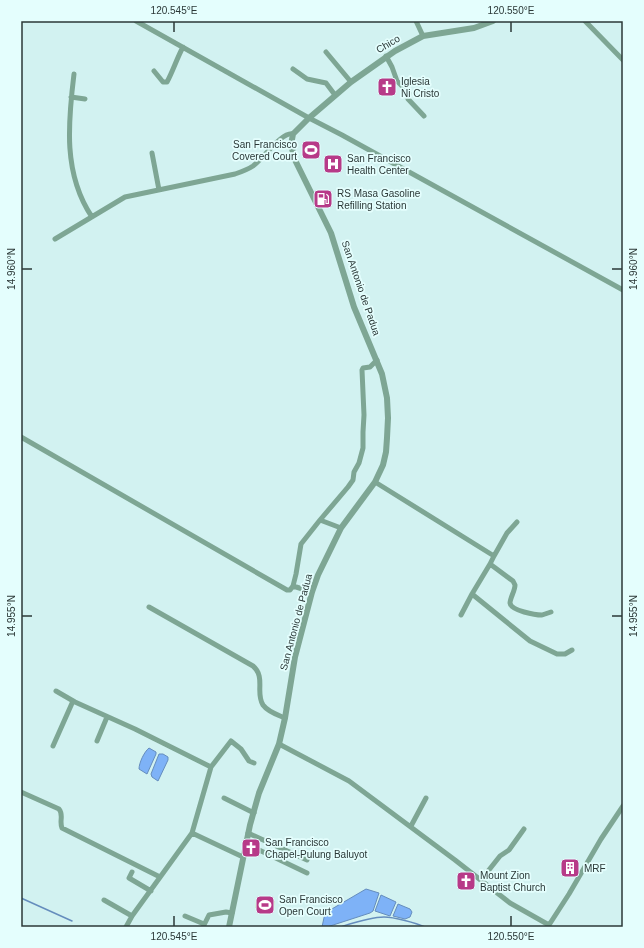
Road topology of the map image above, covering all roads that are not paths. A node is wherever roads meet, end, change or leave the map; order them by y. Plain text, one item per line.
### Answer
1 (136, 21) edge
2 (416, 21) edge
3 (493, 21) edge
4 (585, 21) edge
5 (423, 36) junction
6 (183, 47) junction
7 (326, 52) dead end
8 (386, 56) junction
9 (623, 60) edge
10 (293, 69) dead end
11 (154, 71) dead end
12 (74, 74) dead end
13 (351, 82) junction
14 (335, 95) junction
15 (71, 98) junction
16 (85, 99) dead end
17 (424, 116) dead end
18 (308, 118) junction
19 (293, 134) junction
20 (152, 153) dead end
21 (159, 190) junction
22 (92, 217) junction
23 (54, 238) dead end
24 (623, 290) edge
25 (377, 360) junction
26 (21, 437) edge
27 (375, 482) junction
28 (320, 520) junction
29 (516, 522) dead end
30 (341, 528) junction
31 (494, 556) junction
32 (490, 564) junction
33 (293, 586) junction
34 (312, 592) junction
35 (472, 594) junction
36 (149, 607) dead end
37 (551, 612) dead end
38 (461, 615) dead end
39 (572, 650) dead end
40 (56, 691) dead end
41 (73, 701) junction
42 (107, 717) junction
43 (285, 718) junction
44 (96, 741) dead end
45 (279, 744) junction
46 (53, 746) dead end
47 (254, 763) dead end
48 (211, 767) junction
49 (21, 792) edge
50 (224, 798) dead end
51 (426, 798) dead end
52 (623, 806) edge
53 (254, 812) junction
54 (411, 826) junction
55 (524, 829) dead end
56 (192, 833) junction
57 (248, 833) junction
58 (245, 850) junction
59 (243, 857) junction
60 (307, 860) dead end
61 (132, 872) dead end
62 (307, 873) dead end
63 (160, 878) junction
64 (481, 880) junction
65 (151, 891) junction
66 (104, 900) dead end
67 (232, 912) junction
68 (132, 916) junction
69 (185, 916) dead end
70 (204, 926) edge
71 (549, 926) edge
72 (126, 927) edge
73 (229, 927) edge

1 - 6 street
2 - 5 street
3 - 5 street, Chico
4 - 9 street
5 - 8 street, Chico
6 - 11 street
6 - 18 street
7 - 13 street
8 - 13 street, Chico
8 - 17 street
10 - 14 street
12 - 15 street
13 - 14 street, Chico
14 - 18 street, Chico
15 - 16 street
15 - 22 street
18 - 19 street
18 - 24 street
19 - 21 street
19 - 25 street, San Antonio de Padua
20 - 21 street
21 - 22 street
22 - 23 street
25 - 27 street, San Antonio de Padua
25 - 28 street
26 - 33 street
27 - 30 street, San Antonio de Padua
27 - 31 street
28 - 30 street
28 - 33 street
29 - 31 street
30 - 34 street, San Antonio de Padua
31 - 32 street
32 - 35 street
32 - 37 street
33 - 34 street
34 - 43 street, San Antonio de Padua
35 - 38 street
35 - 39 street
36 - 43 street
40 - 41 street
41 - 42 street
41 - 46 street
42 - 44 street
42 - 48 street
43 - 45 street, San Antonio de Padua
45 - 53 street, San Antonio de Padua
45 - 54 street
47 - 48 street
48 - 56 street
49 - 63 street
50 - 53 street
51 - 54 street
52 - 71 street
53 - 57 street, San Antonio de Padua
54 - 64 street
55 - 64 street
56 - 59 street
56 - 63 street
57 - 58 street, San Antonio de Padua
57 - 60 street
58 - 59 street, San Antonio de Padua
58 - 62 street
59 - 67 street, San Antonio de Padua
61 - 65 street
63 - 65 street
64 - 71 street
65 - 68 street
66 - 68 street
67 - 70 street
67 - 73 street, San Antonio de Padua
68 - 72 street
69 - 70 street

